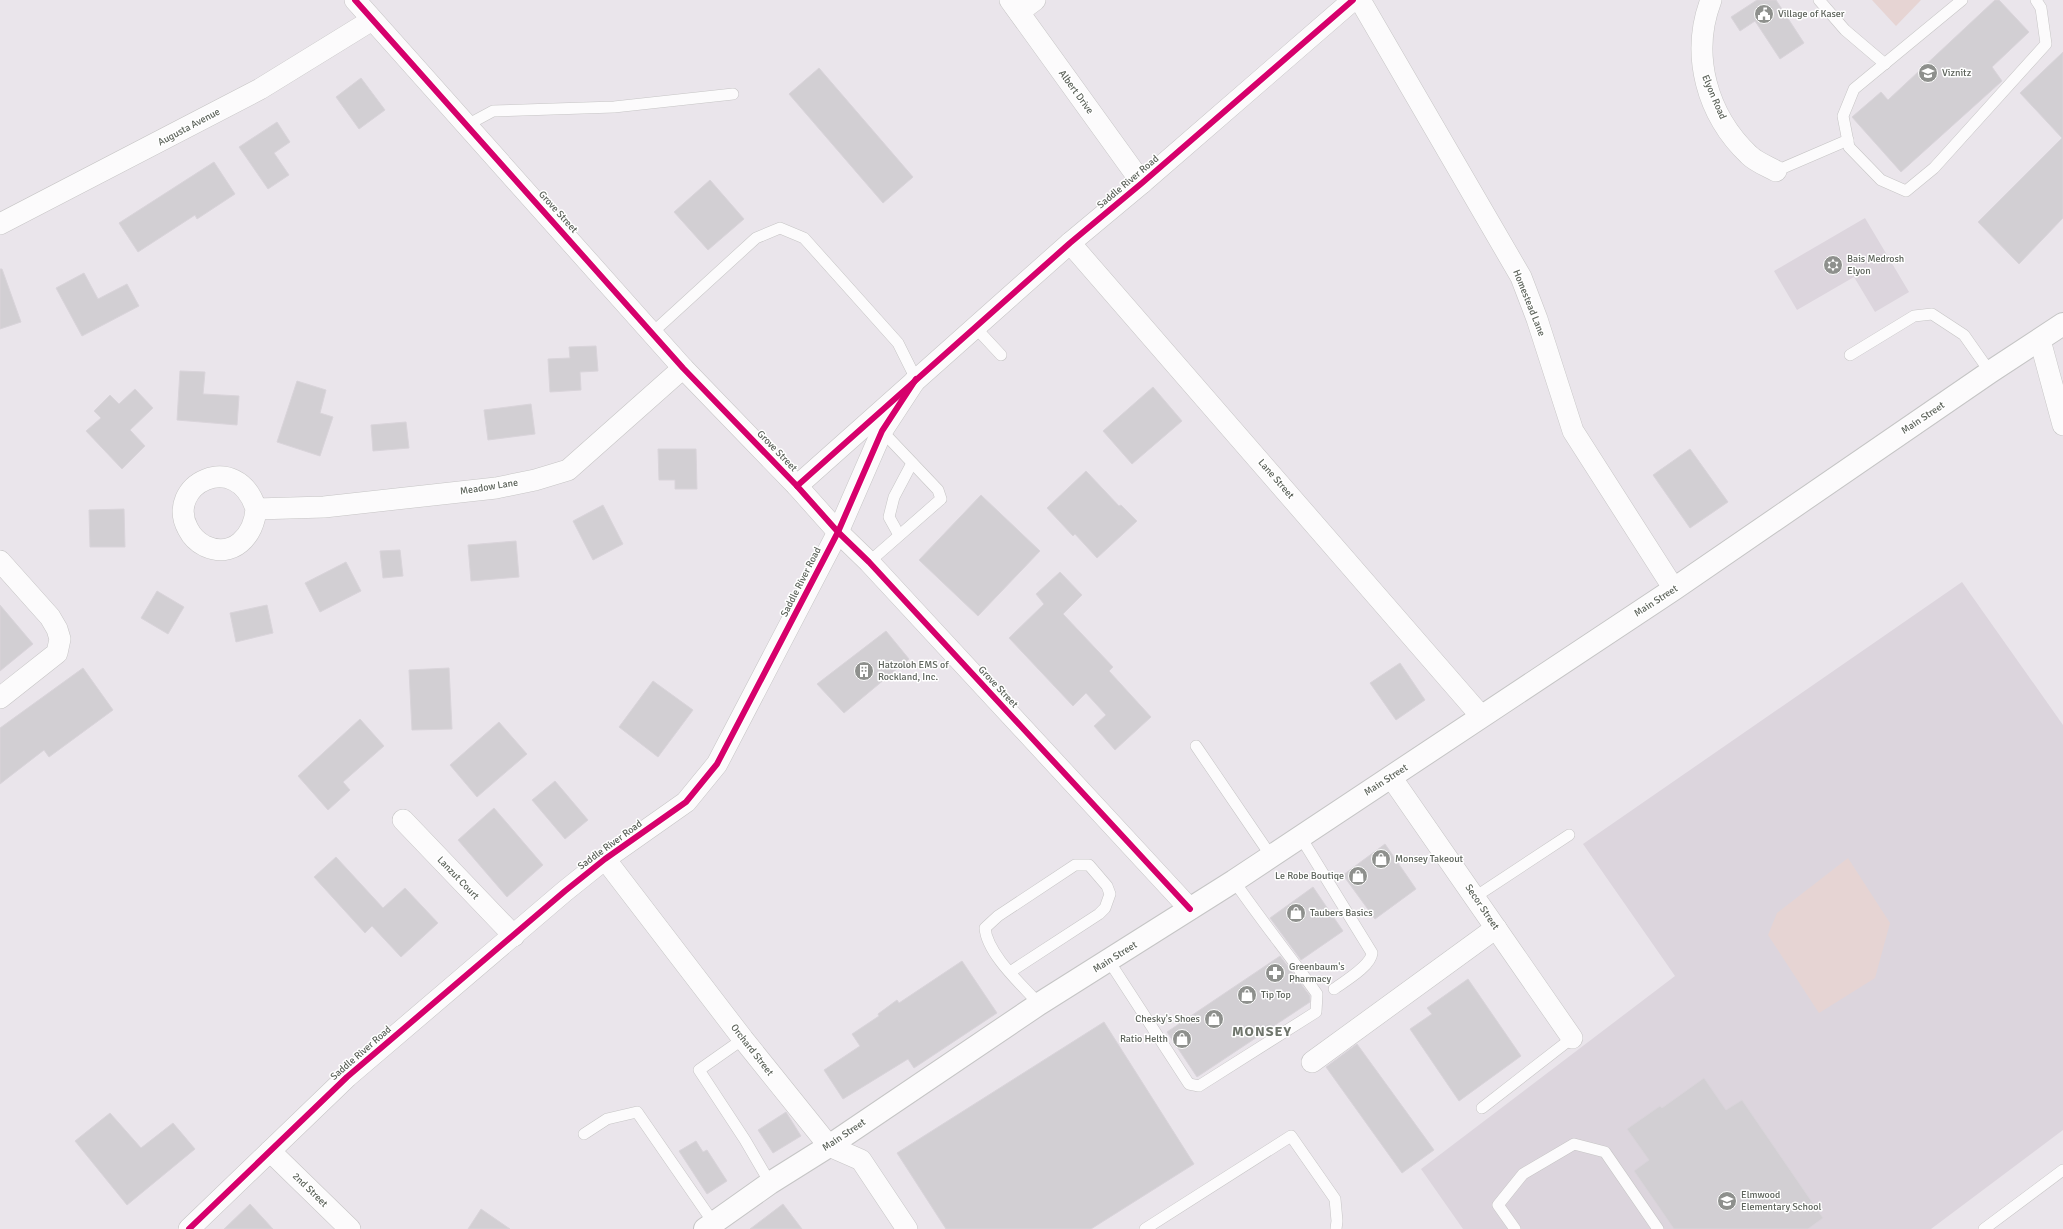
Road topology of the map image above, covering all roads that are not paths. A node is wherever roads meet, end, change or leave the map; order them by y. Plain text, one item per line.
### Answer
1 (355, 0) edge
2 (1353, 0) edge
3 (1360, 0) edge
4 (1711, 0) edge
5 (1819, 0) edge
6 (1962, 0) edge
7 (2036, 0) edge
8 (1021, 4) edge
9 (372, 20) junction
10 (1885, 64) junction
11 (733, 94) dead end
12 (467, 125) junction
13 (1848, 140) junction
14 (1776, 171) joint
15 (1142, 183) junction
16 (0, 224) edge
17 (1070, 243) junction
18 (2063, 324) edge
19 (975, 327) junction
20 (652, 333) junction
21 (2040, 340) junction
22 (1001, 355) dead end
23 (1850, 355) dead end
24 (683, 368) junction
25 (1990, 372) junction
26 (916, 379) junction
27 (2063, 425) edge
28 (882, 431) junction
29 (912, 463) junction
30 (797, 486) junction
31 (256, 509) dead end
32 (838, 532) junction
33 (899, 535) junction
34 (0, 561) edge
35 (869, 562) junction
36 (1674, 590) junction
37 (0, 698) edge
38 (1481, 716) junction
39 (1196, 746) dead end
40 (1391, 777) junction
41 (403, 820) dead end
42 (1569, 835) dead end
43 (1300, 836) junction
44 (1270, 856) junction
45 (605, 859) junction
46 (1234, 881) junction
47 (1476, 897) junction
48 (1190, 910) junction
49 (1496, 928) junction
50 (514, 936) junction
51 (1109, 961) junction
52 (1010, 972) junction
53 (1334, 989) dead end
54 (1039, 1004) junction
55 (1572, 1038) joint
56 (743, 1039) junction
57 (1312, 1062) dead end
58 (1482, 1108) dead end
59 (584, 1134) dead end
60 (829, 1146) junction
61 (270, 1151) junction
62 (2063, 1170) edge
63 (770, 1183) junction
64 (709, 1226) edge
65 (189, 1229) edge
66 (350, 1229) edge
67 (908, 1229) edge
68 (1145, 1229) edge
69 (1336, 1229) edge
70 (1514, 1229) edge
71 (1658, 1229) edge
72 (1984, 1229) edge

1 - 9 street, Grove Street
2 - 15 street, Saddle River Road
3 - 36 street, Homestead Lane
4 - 14 street, Elyon Road
5 - 10 lane
6 - 10 lane
7 - 13 lane
8 - 15 street, Albert Drive
9 - 12 street, Grove Street
9 - 16 street, Augusta Avenue
10 - 13 lane
11 - 12 lane
12 - 20 street, Grove Street
13 - 14 lane
15 - 17 street, Saddle River Road
17 - 19 street, Saddle River Road
17 - 38 street, Lane Street
18 - 21 main road, Main Street
19 - 22 lane
19 - 26 street, Saddle River Road
20 - 24 street, Grove Street
20 - 26 lane
21 - 25 main road, Main Street
21 - 27 street
23 - 25 lane
24 - 30 street, Grove Street
24 - 31 street, Meadow Lane
25 - 36 main road, Main Street
26 - 28 street, Saddle River Road
26 - 30 street, Saddle River Road
28 - 29 lane
28 - 32 street, Saddle River Road
29 - 33 lane
29 - 33 lane
30 - 32 street, Grove Street
32 - 35 street, Grove Street
32 - 45 street, Saddle River Road
33 - 35 lane
34 - 37 street
35 - 48 street, Grove Street
36 - 38 main road, Main Street
38 - 40 main road, Main Street
39 - 44 lane
40 - 43 main road, Main Street
40 - 47 street, Secor Street
41 - 50 street, Lanzut Court
42 - 47 lane
43 - 44 main road, Main Street
43 - 53 lane
44 - 46 main road, Main Street
45 - 50 street, Saddle River Road
45 - 56 street, Orchard Street
46 - 48 main road, Main Street
46 - 51 lane
47 - 49 street, Secor Street
48 - 51 main road, Main Street
49 - 55 street, Secor Street
49 - 57 street
50 - 61 street, Saddle River Road
51 - 54 main road, Main Street
52 - 52 lane
52 - 54 lane
54 - 60 main road, Main Street
55 - 58 lane
56 - 60 street, Orchard Street
56 - 63 lane
59 - 64 lane
60 - 63 main road, Main Street
60 - 67 street, Orchard Street
61 - 65 street, Saddle River Road
61 - 66 street, 2nd Street
62 - 72 lane
63 - 64 main road, Main Street
68 - 69 lane
70 - 71 lane

